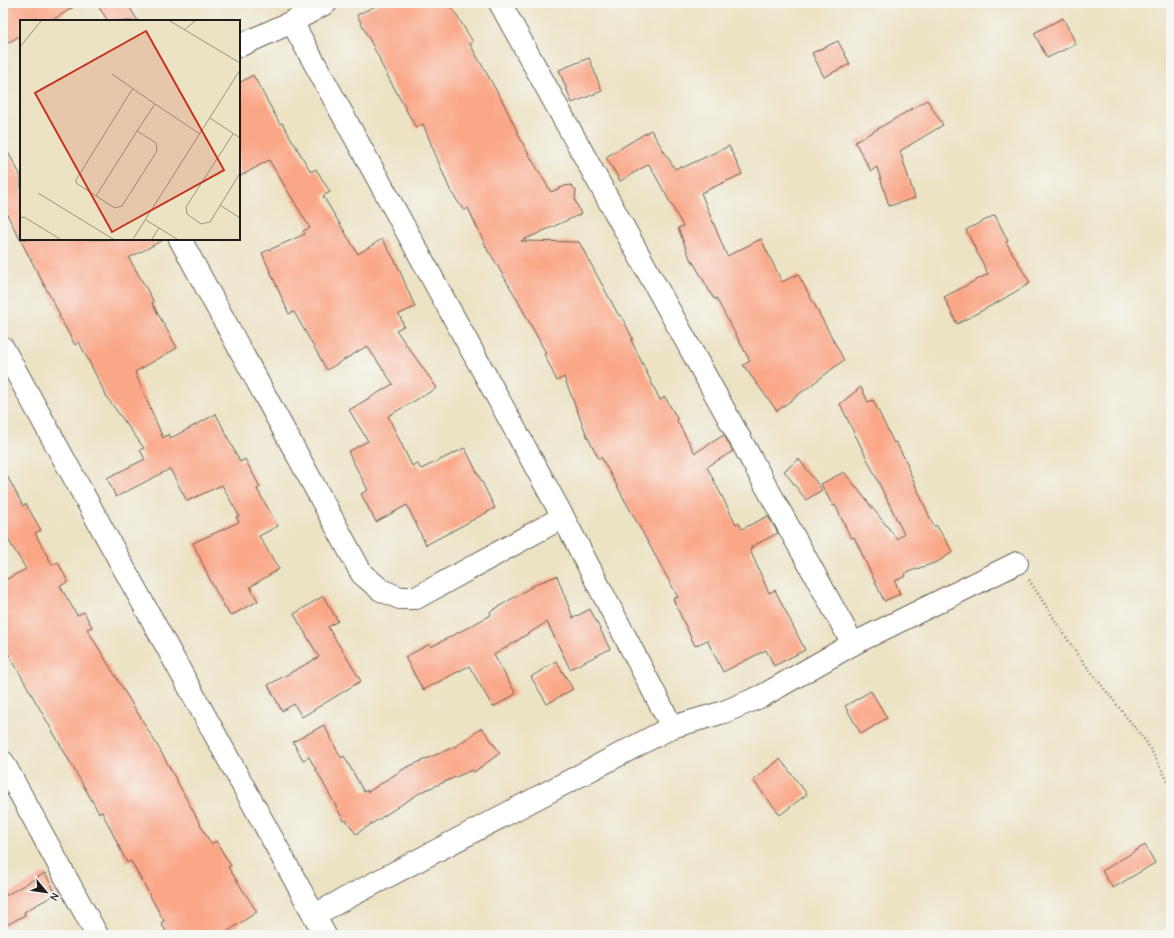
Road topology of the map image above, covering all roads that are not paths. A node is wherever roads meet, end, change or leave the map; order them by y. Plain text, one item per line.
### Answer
1 (326, 3) edge
2 (500, 3) edge
3 (292, 22) junction
4 (240, 46) edge
5 (181, 240) edge
6 (3, 348) edge
7 (563, 517) junction
8 (1017, 563) road end
9 (853, 644) junction
10 (672, 727) junction
11 (3, 762) edge
12 (314, 915) junction
13 (97, 935) edge
14 (325, 935) edge

1 - 3 street
2 - 9 street
3 - 4 street
3 - 7 street
5 - 7 street
6 - 12 street
7 - 10 street
8 - 9 street
9 - 10 street
10 - 12 street
11 - 13 street
12 - 14 street

